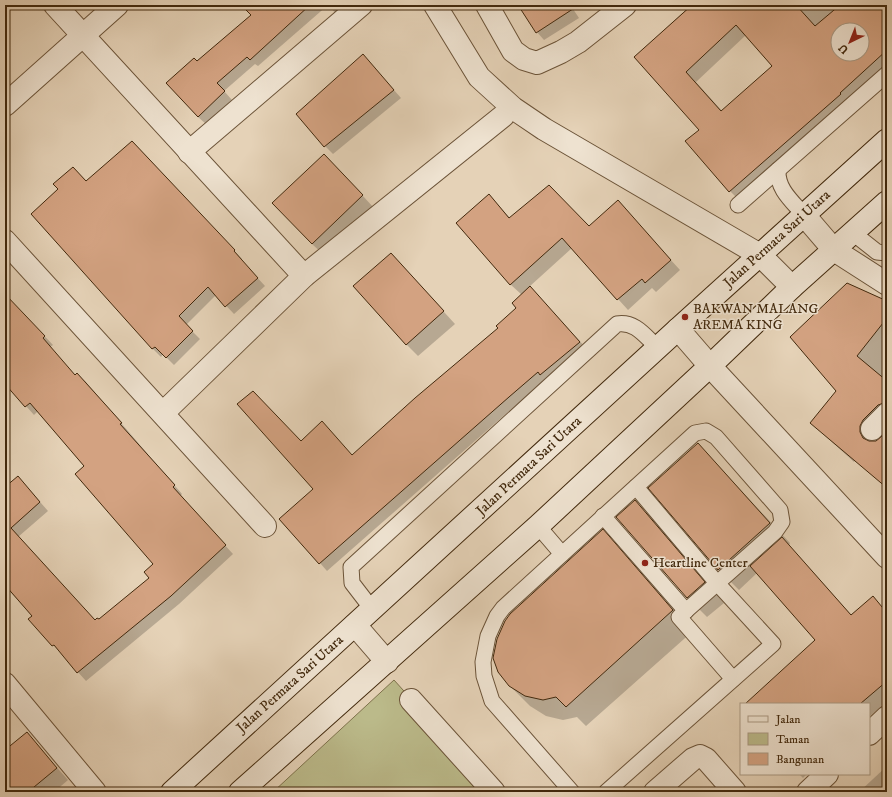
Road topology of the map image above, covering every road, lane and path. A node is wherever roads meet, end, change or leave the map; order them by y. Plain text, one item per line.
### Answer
1 (55, 5) edge
2 (117, 5) edge
3 (361, 5) edge
4 (435, 5) edge
5 (487, 5) edge
6 (626, 5) edge
7 (82, 35) junction
8 (887, 74) edge
9 (5, 106) edge
10 (503, 116) dead end
11 (887, 140) edge
12 (189, 152) junction
13 (778, 170) junction
14 (887, 202) edge
15 (738, 205) dead end
16 (804, 215) junction
17 (853, 233) junction
18 (5, 241) edge
19 (834, 250) junction
20 (887, 253) edge
21 (760, 255) junction
22 (304, 276) junction
23 (887, 284) edge
24 (792, 287) junction
25 (678, 329) junction
26 (657, 347) junction
27 (710, 366) junction
28 (163, 413) junction
29 (636, 486) junction
30 (603, 516) junction
31 (265, 526) dead end
32 (538, 526) junction
33 (562, 554) junction
34 (887, 557) edge
35 (717, 582) junction
36 (372, 609) junction
37 (686, 611) junction
38 (355, 625) junction
39 (387, 662) junction
40 (733, 679) junction
41 (5, 684) edge
42 (411, 700) dead end
43 (887, 717) edge
44 (870, 733) edge
45 (826, 775) edge
46 (96, 792) edge
47 (172, 792) edge
48 (240, 792) edge
49 (494, 792) edge
50 (572, 792) edge
51 (606, 792) edge
52 (655, 792) edge
53 (735, 792) edge
54 (808, 792) edge

1 - 7 street
2 - 7 street
3 - 12 street
4 - 21 street
5 - 6 street
7 - 9 street
7 - 12 street
8 - 13 lane
10 - 22 street
11 - 16 street, Jalan Permata Sari Utara
12 - 22 street
13 - 15 lane
13 - 16 lane
14 - 17 street
16 - 19 street
16 - 21 street, Jalan Permata Sari Utara
17 - 19 street
17 - 20 lane
18 - 28 street
19 - 23 street
19 - 24 street
21 - 24 street
21 - 25 street, Jalan Permata Sari Utara
22 - 28 street
24 - 27 street
25 - 26 street, Jalan Permata Sari Utara
25 - 27 street
26 - 36 street, Jalan Permata Sari Utara
26 - 36 lane
27 - 32 street
27 - 34 street
28 - 31 street
29 - 30 lane
29 - 35 lane
29 - 35 lane
30 - 33 lane
30 - 37 lane
32 - 33 lane
32 - 39 street
33 - 50 lane
35 - 37 lane
35 - 40 lane
36 - 38 street, Jalan Permata Sari Utara
37 - 40 lane
38 - 39 street
38 - 47 street, Jalan Permata Sari Utara
39 - 48 street
40 - 51 lane
41 - 46 street
42 - 49 street
43 - 44 street
45 - 54 street
52 - 53 street

